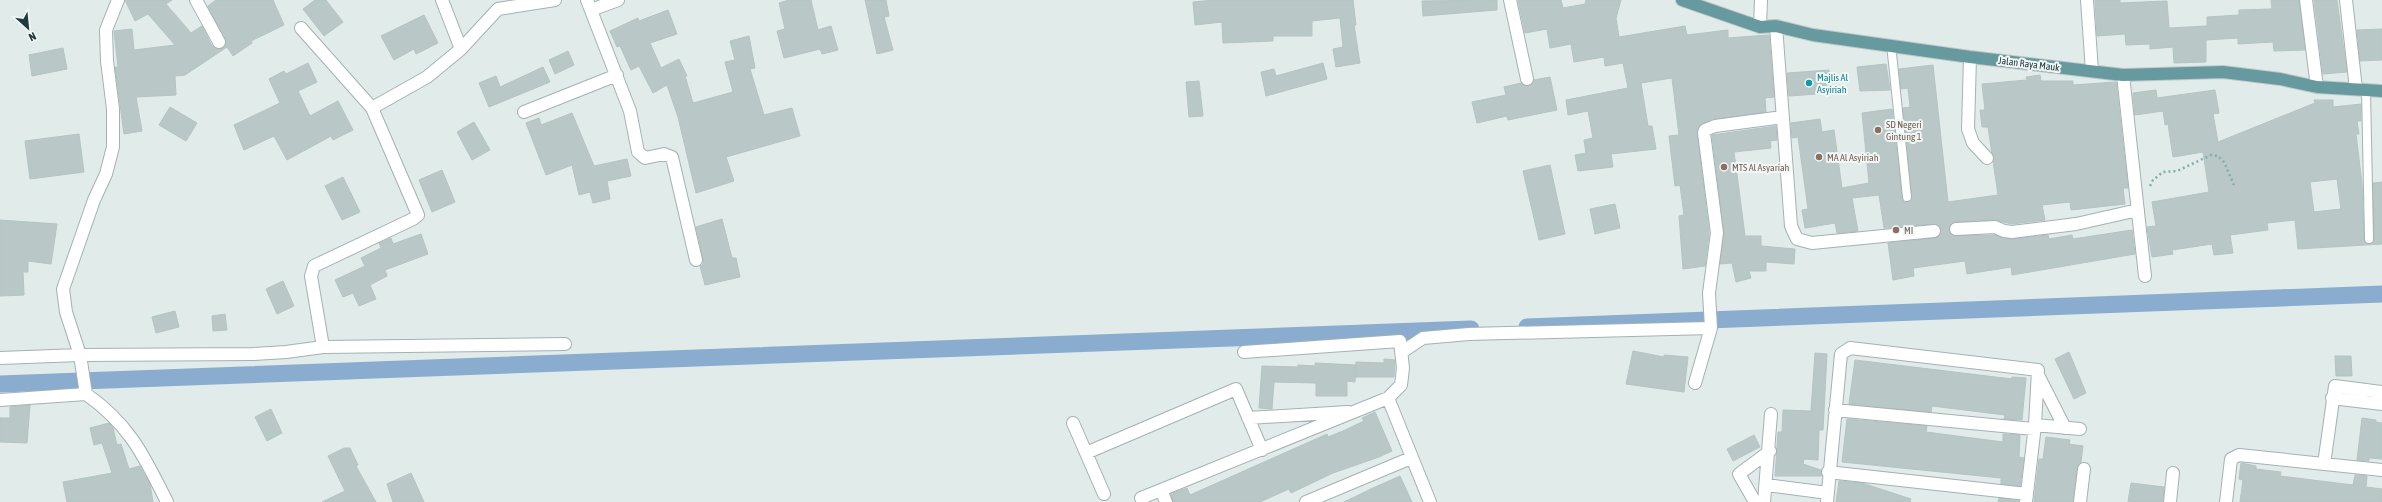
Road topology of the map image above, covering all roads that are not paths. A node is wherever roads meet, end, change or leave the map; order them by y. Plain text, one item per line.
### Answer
1 (118, 0) edge
2 (196, 0) edge
3 (442, 0) edge
4 (555, 0) edge
5 (618, 0) edge
6 (1510, 0) edge
7 (1682, 0) edge
8 (1761, 0) edge
9 (2087, 0) edge
10 (2306, 0) edge
11 (2346, 0) edge
12 (589, 5) edge
13 (1776, 26) junction
14 (1760, 27) junction
15 (301, 28) dead end
16 (219, 42) dead end
17 (1891, 44) junction
18 (460, 49) junction
19 (1970, 58) junction
20 (2092, 71) junction
21 (617, 75) junction
22 (2123, 75) junction
23 (1527, 79) dead end
24 (2317, 87) junction
25 (2361, 89) junction
26 (2382, 91) edge
27 (372, 108) junction
28 (524, 112) dead end
29 (1783, 117) junction
30 (1987, 158) dead end
31 (1907, 197) dead end
32 (2138, 210) junction
33 (1956, 229) tunnel mouth
34 (1934, 231) tunnel mouth
35 (2369, 239) dead end
36 (696, 260) dead end
37 (2145, 276) dead end
38 (1711, 325) junction
39 (565, 344) dead end
40 (322, 347) junction
41 (1244, 352) dead end
42 (1402, 352) junction
43 (0, 358) edge
44 (80, 359) junction
45 (2039, 376) junction
46 (1695, 383) dead end
47 (86, 391) junction
48 (2382, 392) edge
49 (1388, 398) junction
50 (2332, 398) junction
51 (0, 400) edge
52 (2382, 404) edge
53 (1835, 410) junction
54 (1357, 412) junction
55 (1771, 414) dead end
56 (1248, 418) junction
57 (1073, 423) dead end
58 (2035, 427) junction
59 (2064, 428) junction
60 (2080, 428) dead end
61 (1262, 450) junction
62 (1770, 451) junction
63 (1086, 453) junction
64 (1411, 458) junction
65 (2324, 464) junction
66 (2084, 469) dead end
67 (2382, 470) edge
68 (1828, 472) junction
69 (2173, 473) dead end
70 (1767, 485) junction
71 (1161, 490) junction
72 (1104, 494) dead end
73 (1827, 497) edge
74 (1141, 498) dead end
75 (2026, 498) edge
76 (167, 502) edge
77 (1166, 502) edge
78 (1306, 502) edge
79 (1430, 502) edge
80 (1755, 502) edge
81 (1764, 502) edge
82 (2080, 502) edge
83 (2170, 502) edge
84 (2226, 502) edge

1 - 44 street
2 - 16 street
3 - 18 street
4 - 18 street
5 - 12 street
6 - 23 street
7 - 14 main road, Jalan Raya Mauk
8 - 14 street
9 - 20 street
10 - 24 street
11 - 25 street
12 - 21 street
13 - 14 main road, Jalan Raya Mauk
13 - 17 main road, Jalan Raya Mauk
13 - 29 street
15 - 27 street
17 - 19 main road, Jalan Raya Mauk
17 - 31 lane
18 - 27 street
19 - 20 main road, Jalan Raya Mauk
19 - 30 street
20 - 22 main road, Jalan Raya Mauk
21 - 28 street
21 - 36 street
22 - 24 main road, Jalan Raya Mauk
22 - 32 street
24 - 25 main road, Jalan Raya Mauk
25 - 26 main road, Jalan Raya Mauk
25 - 35 lane
27 - 40 street
29 - 34 street
29 - 38 street
32 - 33 street
32 - 37 street
38 - 42 street
38 - 46 street
39 - 40 street
40 - 44 street
41 - 42 street
42 - 49 street
43 - 44 street
44 - 47 street
45 - 53 street
45 - 58 street
45 - 59 street
47 - 51 street
47 - 76 street
48 - 50 street
49 - 54 street
49 - 64 street
50 - 52 street
50 - 65 street
53 - 58 street
53 - 68 street
54 - 56 street
54 - 61 street
55 - 62 street
56 - 61 street
56 - 63 street
57 - 63 street
58 - 59 street
58 - 75 street
59 - 60 street
61 - 71 street
62 - 70 street
62 - 80 street
63 - 72 street
64 - 78 street
64 - 79 street
65 - 67 street
65 - 84 street
66 - 82 street
68 - 73 street
68 - 75 street
69 - 83 street
70 - 73 street
70 - 81 street
71 - 74 street
71 - 77 street

